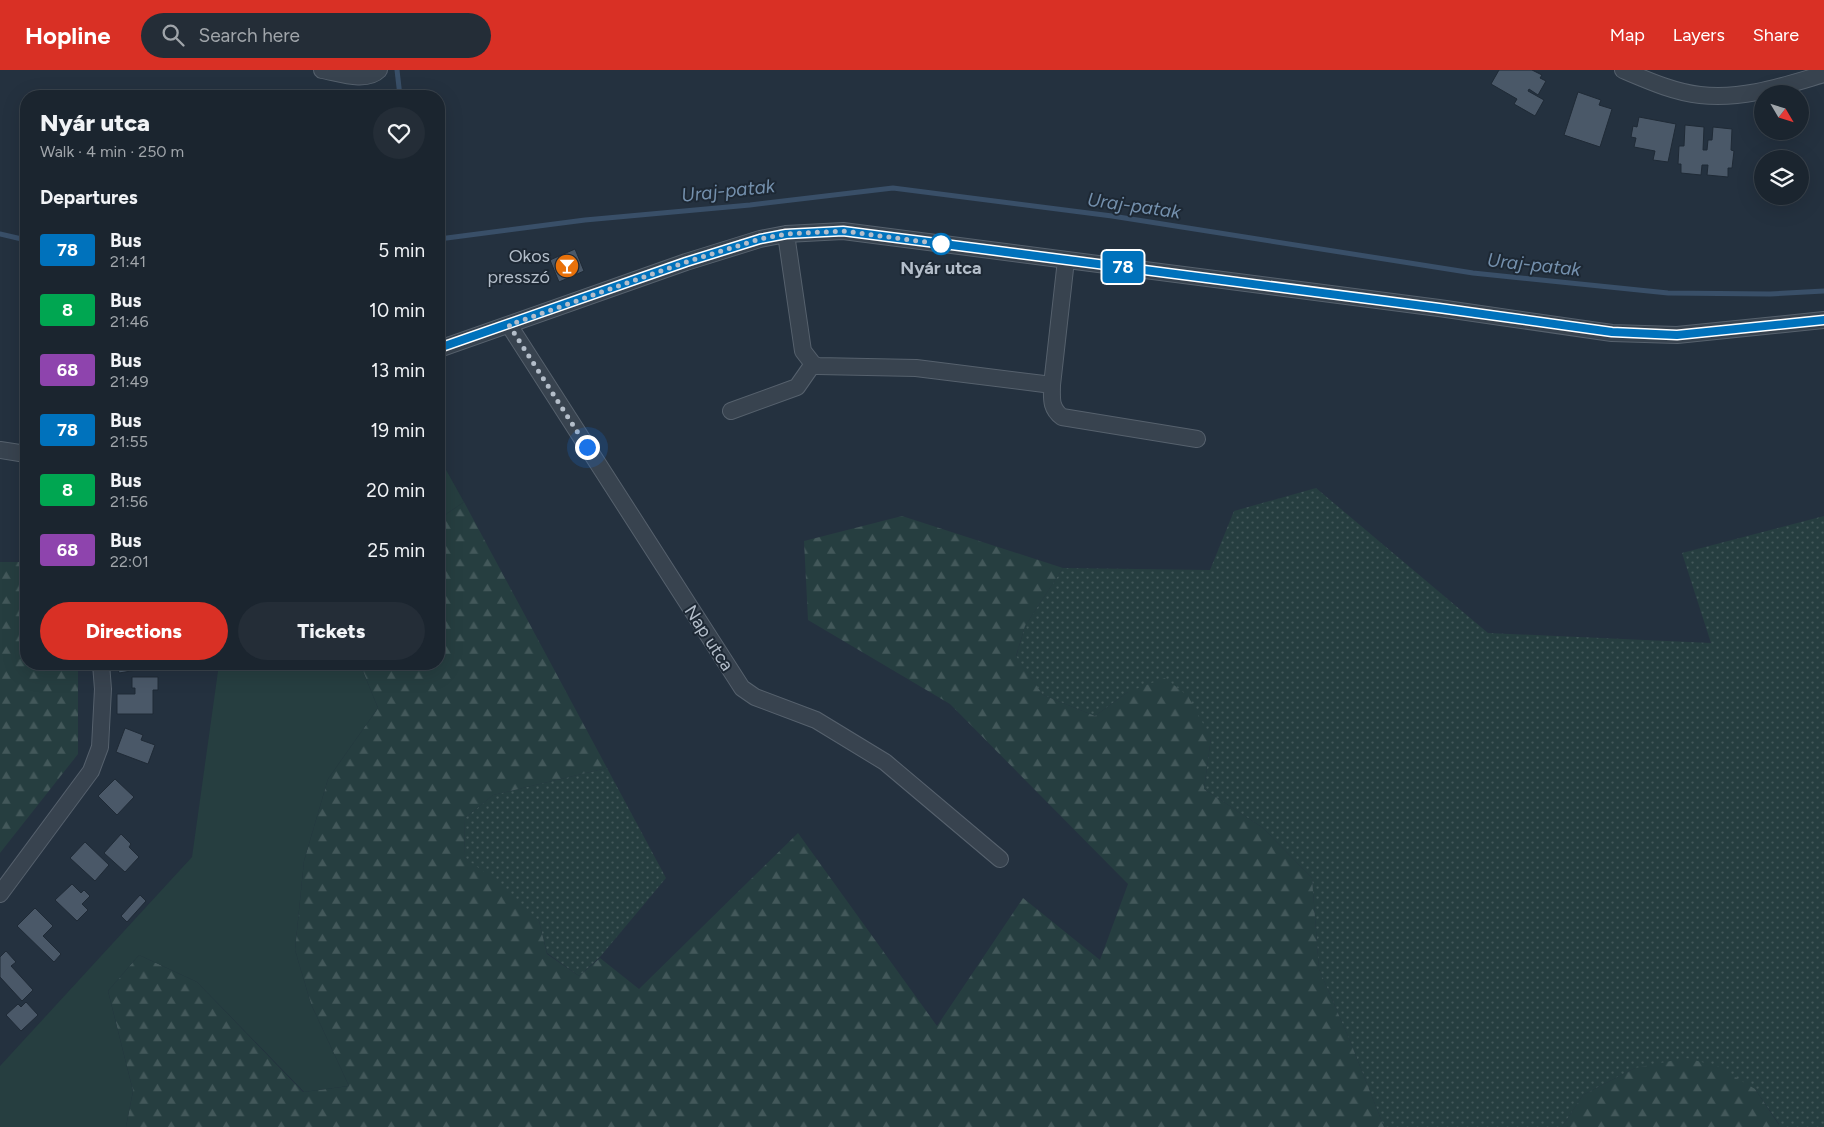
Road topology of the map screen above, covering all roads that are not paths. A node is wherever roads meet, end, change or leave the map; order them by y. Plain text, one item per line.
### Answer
1 (322, 70) edge
2 (380, 70) edge
3 (1623, 70) edge
4 (1824, 74) edge
5 (786, 234) junction
6 (1066, 260) junction
7 (1824, 320) edge
8 (509, 325) junction
9 (445, 346) edge
10 (812, 364) junction
11 (1052, 385) junction
12 (731, 411) dead end
13 (1196, 439) dead end
14 (0, 450) edge
15 (20, 454) edge
16 (101, 670) edge
17 (1000, 859) dead end
18 (0, 894) edge

1 - 2 street
3 - 4 street
5 - 6 street
5 - 8 street
5 - 10 street
6 - 7 street
6 - 11 street
8 - 9 street
8 - 17 street, Nap utca
10 - 11 street
10 - 12 street
11 - 13 street
14 - 15 street
16 - 18 street

